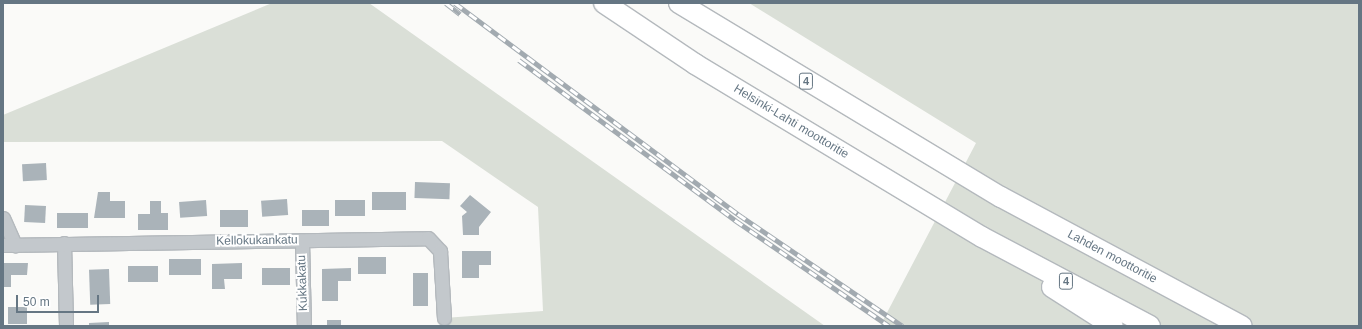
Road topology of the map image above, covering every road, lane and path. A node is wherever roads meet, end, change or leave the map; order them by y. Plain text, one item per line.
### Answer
1 (604, 3) edge
2 (679, 3) edge
3 (3, 218) edge
4 (982, 237) junction
5 (302, 241) junction
6 (64, 243) junction
7 (9, 245) edge
8 (1176, 292) junction
9 (444, 318) dead end
10 (66, 326) edge
11 (304, 326) edge
12 (1113, 326) edge
13 (1150, 326) edge
14 (1242, 326) edge
15 (1257, 326) edge

1 - 4 highway, Helsinki-Lahti moottoritie / 4
2 - 8 highway, Lahden moottoritie / 4
3 - 7 street
4 - 12 highway
4 - 13 highway, 4
5 - 6 street, Kellokukankatu
5 - 9 street, Kellokukankatu
5 - 11 street, Kukkakatu
6 - 7 street, Kellokukankatu
6 - 10 street
8 - 14 highway, Lahden moottoritie / 4
8 - 15 highway

